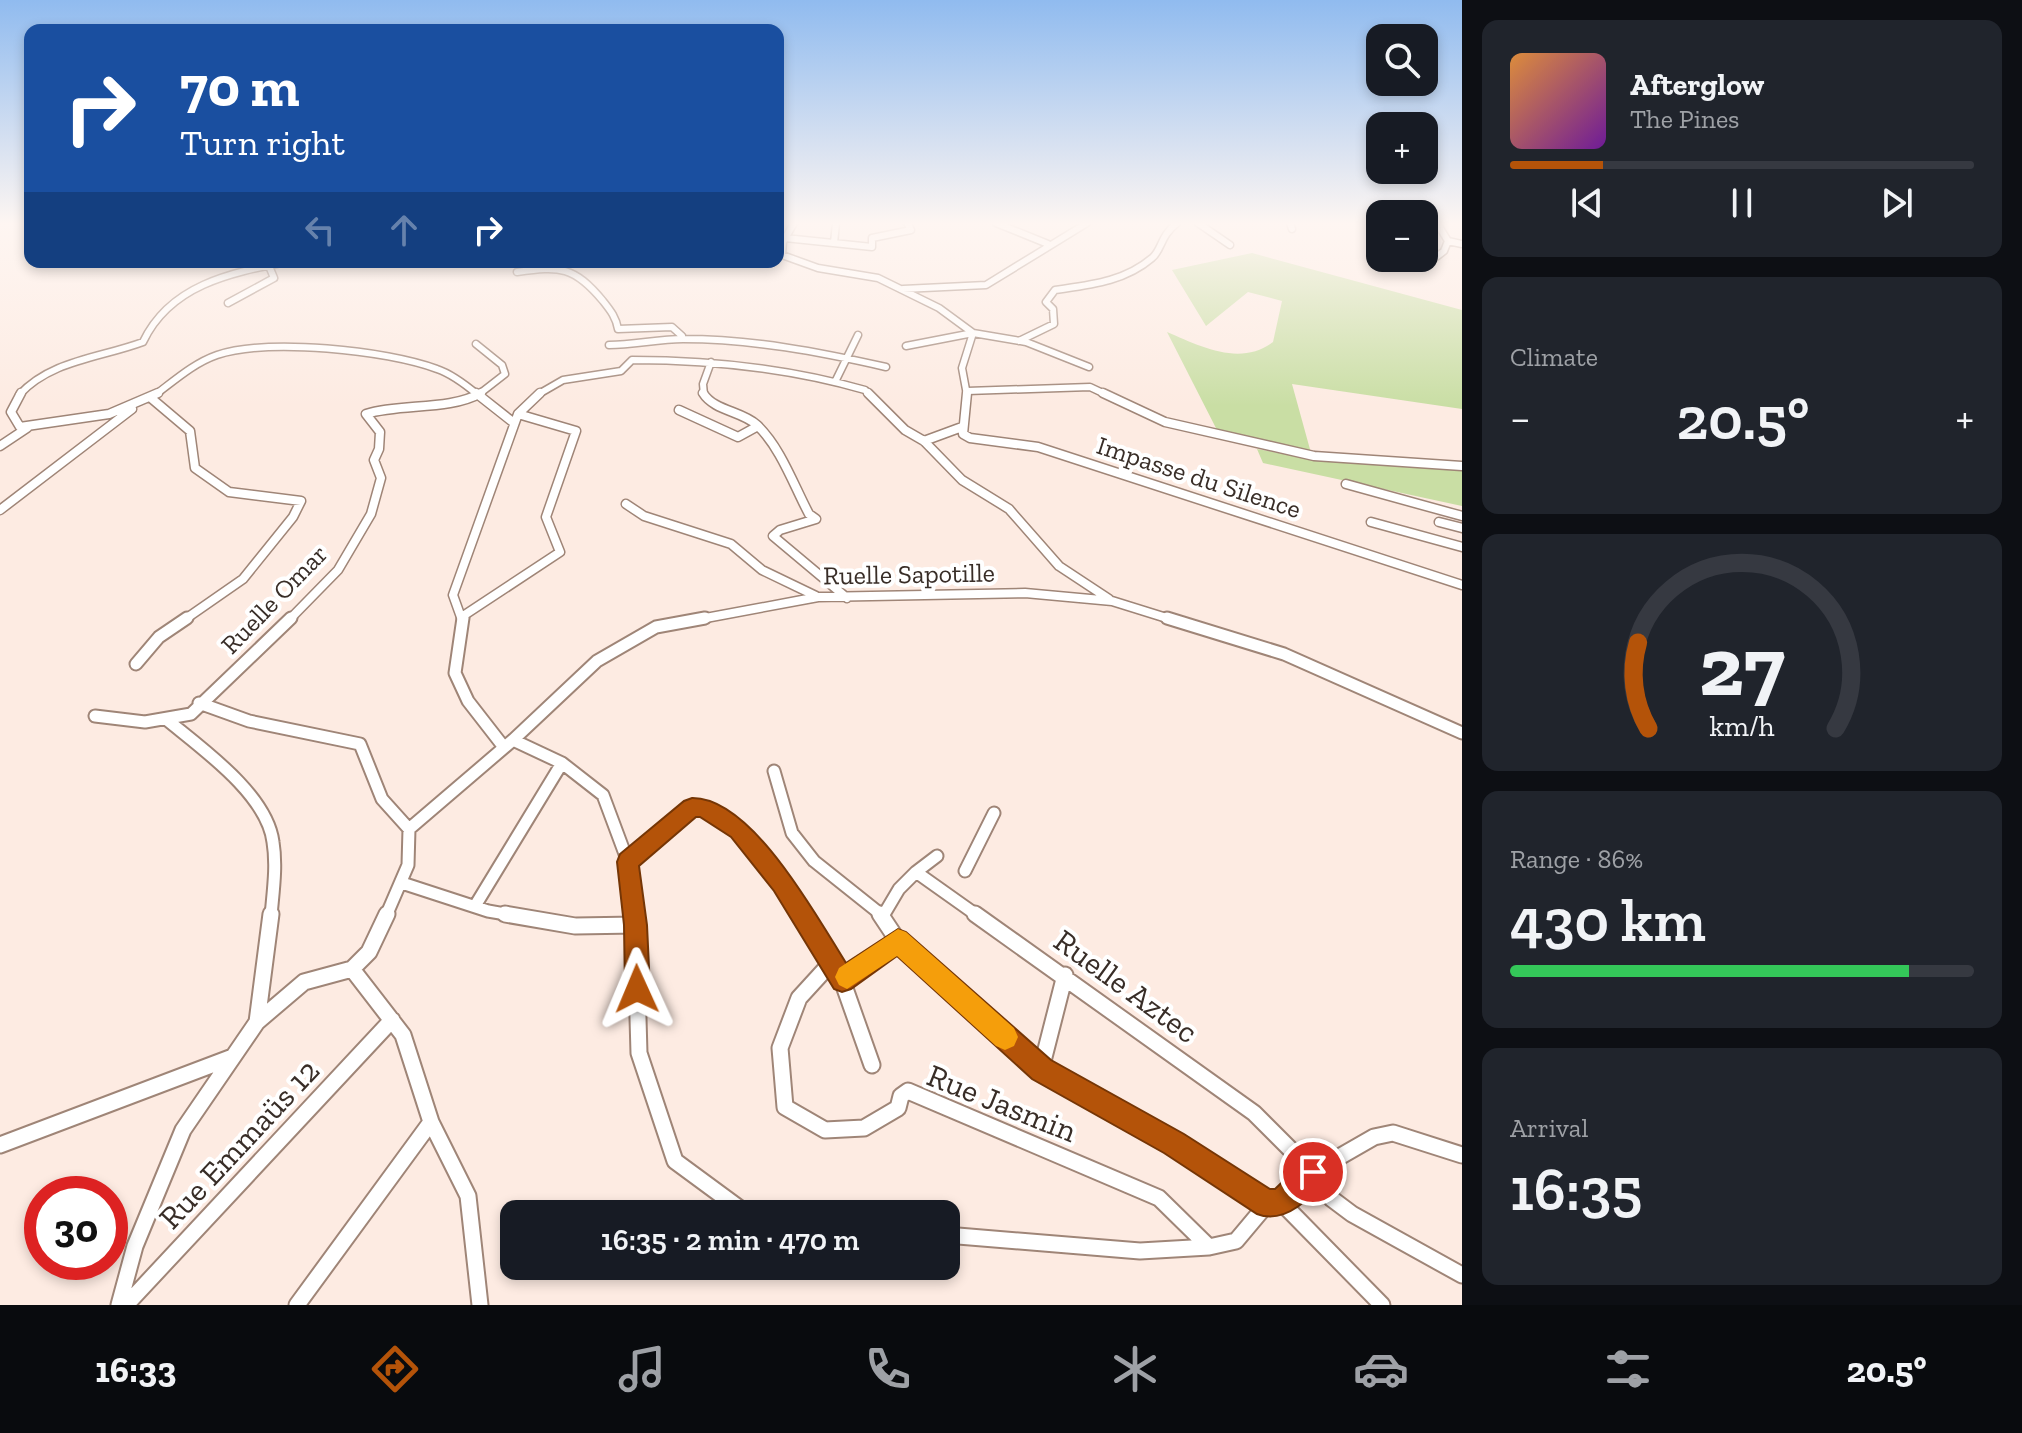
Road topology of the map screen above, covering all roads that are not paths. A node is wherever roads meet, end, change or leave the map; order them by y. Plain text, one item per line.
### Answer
1 (203, 284) edge
2 (263, 284) edge
3 (590, 284) edge
4 (890, 284) edge
5 (988, 284) edge
6 (1094, 284) edge
7 (901, 289) junction
8 (228, 303) dead end
9 (973, 333) junction
10 (858, 335) dead end
11 (680, 339) junction
12 (1019, 341) junction
13 (729, 343) junction
14 (476, 344) dead end
15 (609, 345) dead end
16 (906, 346) dead end
17 (848, 357) junction
18 (716, 363) junction
19 (886, 367) dead end
20 (1089, 367) dead end
21 (836, 380) junction
22 (967, 391) junction
23 (476, 395) junction
24 (151, 398) junction
25 (139, 403) junction
26 (679, 410) dead end
27 (516, 419) junction
28 (758, 426) junction
29 (962, 427) junction
30 (27, 428) junction
31 (924, 441) junction
32 (0, 446) edge
33 (1462, 466) edge
34 (1346, 484) dead end
35 (626, 504) dead end
36 (0, 510) edge
37 (1462, 516) edge
38 (1371, 522) dead end
39 (1439, 522) dead end
40 (1462, 528) edge
41 (1462, 547) edge
42 (1462, 585) edge
43 (818, 597) junction
44 (847, 598) junction
45 (1112, 601) junction
46 (463, 616) junction
47 (136, 664) dead end
48 (199, 703) junction
49 (95, 716) dead end
50 (166, 719) junction
51 (1462, 733) edge
52 (508, 743) junction
53 (562, 763) junction
54 (774, 771) dead end
55 (994, 813) dead end
56 (409, 829) junction
57 (937, 856) dead end
58 (628, 862) junction
59 (965, 871) dead end
60 (916, 872) junction
61 (402, 883) junction
62 (475, 906) junction
63 (883, 916) junction
64 (636, 925) junction
65 (898, 941) junction
66 (831, 963) junction
67 (352, 969) junction
68 (1065, 975) junction
69 (842, 980) junction
70 (392, 1020) junction
71 (257, 1022) junction
72 (230, 1058) junction
73 (872, 1065) dead end
74 (1041, 1069) junction
75 (431, 1122) junction
76 (0, 1145) edge
77 (1462, 1155) edge
78 (1313, 1172) junction
79 (728, 1200) edge
80 (1274, 1203) junction
81 (960, 1236) edge
82 (1209, 1247) junction
83 (1462, 1275) edge
84 (119, 1305) edge
85 (126, 1305) edge
86 (297, 1305) edge
87 (480, 1305) edge
88 (1382, 1305) edge

1 - 30 street
2 - 8 street
3 - 11 street
4 - 7 street
5 - 7 street
6 - 12 street
7 - 9 street
9 - 12 street
9 - 16 street
9 - 22 street
10 - 17 street
11 - 13 street
11 - 15 street
12 - 20 street
13 - 17 street
13 - 18 street
14 - 23 street
17 - 19 street
17 - 21 street
18 - 21 street
18 - 27 street
18 - 28 street
21 - 31 street
22 - 29 street
22 - 33 street
23 - 24 street
23 - 27 street
23 - 48 street, Ruelle Omar
24 - 25 street
24 - 47 street
25 - 30 street
25 - 36 street
26 - 28 street
27 - 46 street
27 - 46 street
28 - 44 street
29 - 31 street
29 - 42 street, Impasse du Silence
30 - 32 street
31 - 45 street
34 - 37 street
35 - 43 street
38 - 41 street
39 - 40 street
43 - 44 street, Ruelle Sapotille
43 - 52 street, Ruelle Sapotille
44 - 45 street, Ruelle Sapotille
45 - 51 street, Ruelle Sapotille
46 - 52 street
48 - 50 street, Ruelle Omar
48 - 56 street
49 - 50 street, Ruelle Omar
50 - 71 street
52 - 53 street
52 - 56 street, Ruelle Sapotille
53 - 58 street
53 - 62 street
54 - 63 street
55 - 59 street
56 - 61 street
57 - 60 street
58 - 64 street
58 - 66 street
60 - 63 street
60 - 68 street, Ruelle Aztec
61 - 62 street
61 - 67 street
62 - 64 street
63 - 65 street
64 - 79 street
65 - 69 street
65 - 74 street
66 - 69 street
66 - 82 street, Rue Jasmin
67 - 70 street
67 - 71 street
68 - 74 street
68 - 78 street, Ruelle Aztec
69 - 73 street
70 - 75 street
70 - 85 street, Rue Emmaüs 12
71 - 72 street
72 - 76 street
72 - 84 street
74 - 80 street
75 - 86 street
75 - 87 street
77 - 78 street
78 - 80 street
78 - 83 street, Ruelle Aztec
80 - 82 street
80 - 88 street
81 - 82 street

